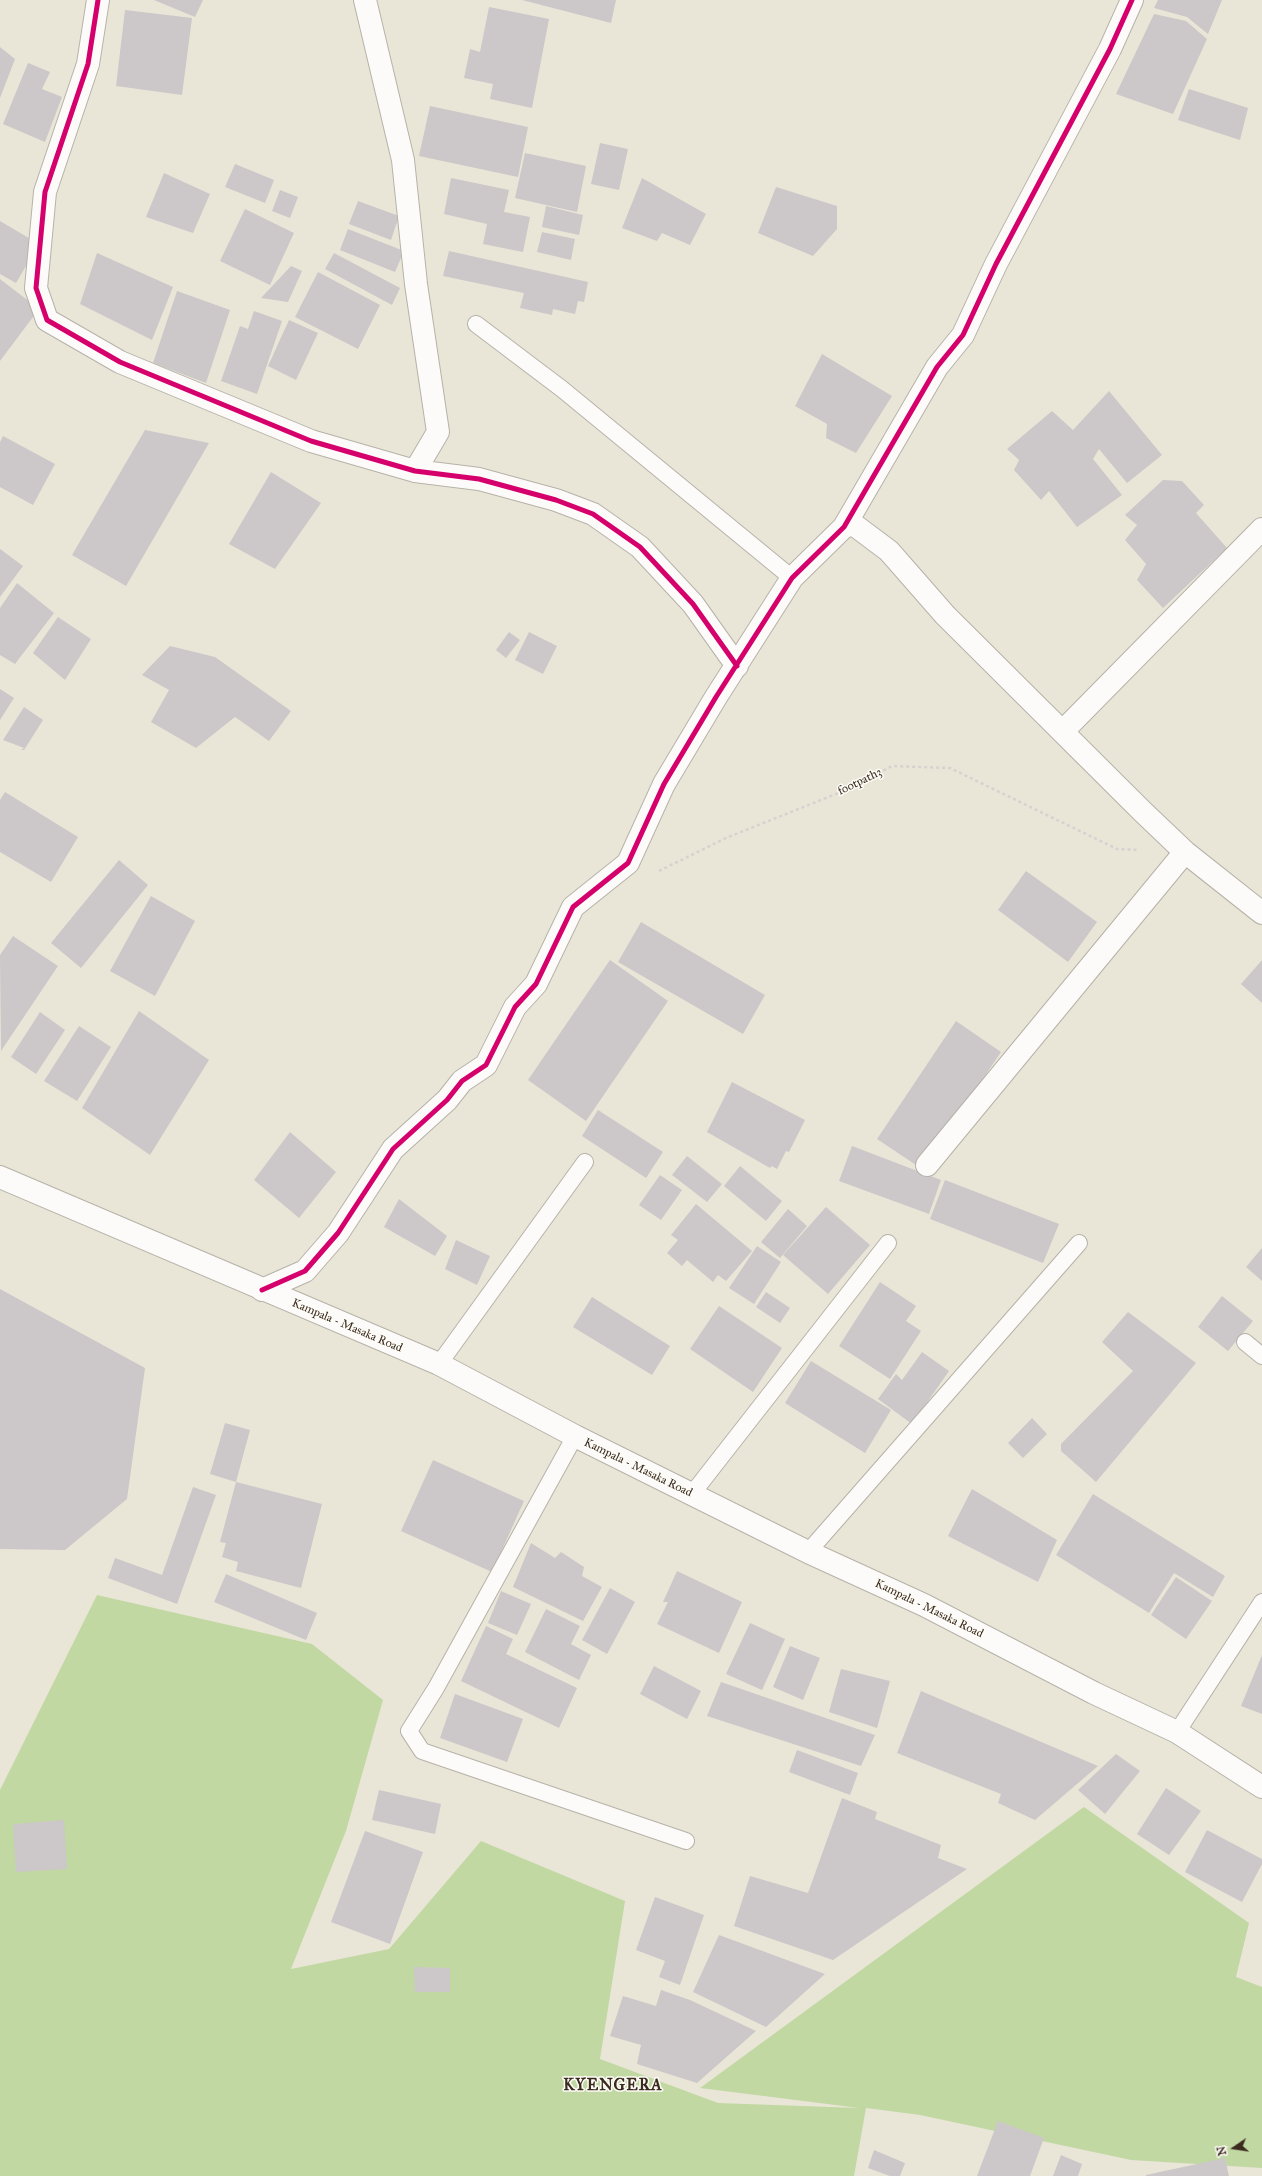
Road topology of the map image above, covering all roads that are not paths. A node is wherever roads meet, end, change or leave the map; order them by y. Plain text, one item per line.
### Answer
1 (98, 0) edge
2 (365, 0) edge
3 (1132, 0) edge
4 (476, 324) dead end
5 (415, 471) junction
6 (844, 527) junction
7 (1262, 529) edge
8 (792, 578) junction
9 (737, 666) junction
10 (1063, 731) junction
11 (1185, 852) junction
12 (1262, 913) edge
13 (585, 1162) dead end
14 (927, 1165) dead end
15 (0, 1177) edge
16 (888, 1243) dead end
17 (1079, 1243) dead end
18 (262, 1290) junction
19 (1245, 1342) dead end
20 (1262, 1356) edge
21 (439, 1364) junction
22 (575, 1436) junction
23 (692, 1494) junction
24 (808, 1552) junction
25 (1262, 1602) edge
26 (1176, 1732) junction
27 (1262, 1787) edge
28 (686, 1840) dead end

1 - 5 main road
2 - 5 main road
3 - 6 main road
4 - 8 lane
5 - 9 main road
6 - 8 main road
6 - 10 main road
7 - 10 main road
8 - 9 main road
9 - 18 main road
10 - 11 main road
11 - 12 main road
11 - 14 main road
13 - 21 lane
15 - 18 main road, Kampala - Masaka Road
16 - 23 lane
17 - 24 lane
18 - 21 main road, Kampala - Masaka Road
19 - 20 lane
21 - 22 main road, Kampala - Masaka Road
22 - 23 main road, Kampala - Masaka Road
22 - 28 lane
23 - 24 main road, Kampala - Masaka Road
24 - 26 main road, Kampala - Masaka Road
25 - 26 lane
26 - 27 main road, Kampala - Masaka Road

